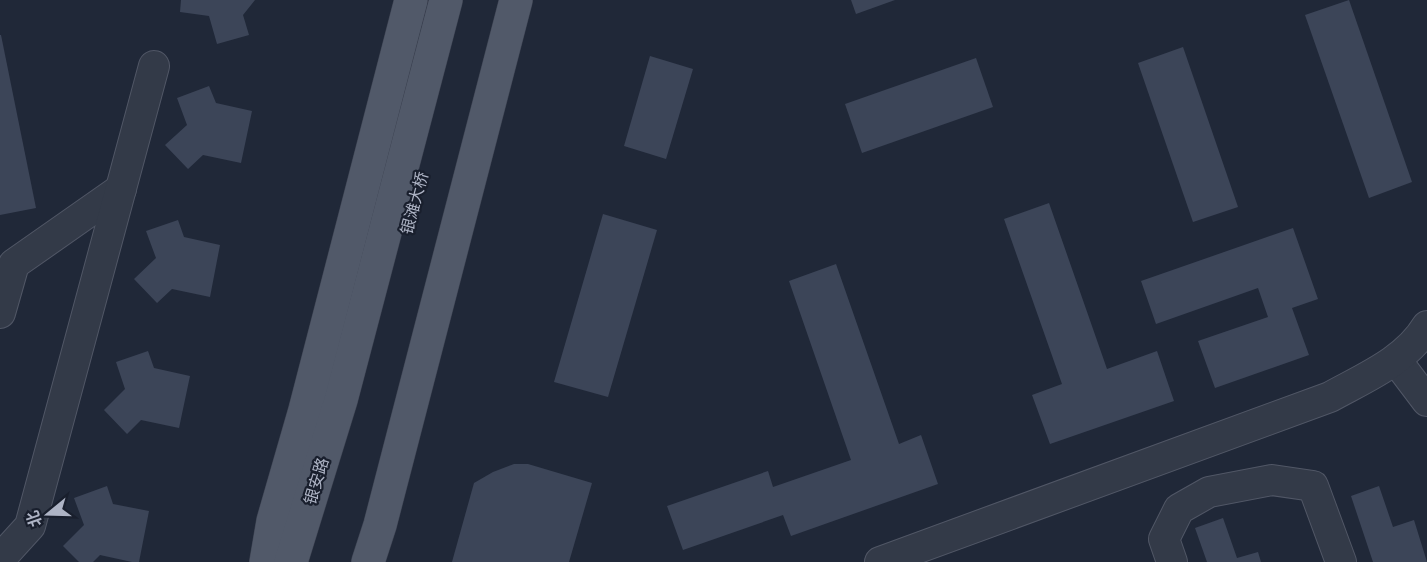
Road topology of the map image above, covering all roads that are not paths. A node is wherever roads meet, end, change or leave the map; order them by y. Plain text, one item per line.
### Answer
1 (411, 0) edge
2 (446, 0) edge
3 (467, 0) edge
4 (516, 0) edge
5 (154, 66) dead end
6 (121, 189) junction
7 (0, 313) edge
8 (1427, 326) edge
9 (1396, 360) junction
10 (1427, 401) edge
11 (352, 403) junction
12 (0, 559) edge
13 (266, 562) edge
14 (291, 562) edge
15 (314, 562) edge
16 (368, 562) edge
17 (880, 562) edge
18 (1172, 562) edge
19 (1341, 562) edge

1 - 13 main road
2 - 11 main road, 银滩大桥
3 - 11 main road, 银滩大桥
4 - 16 main road
5 - 6 street
6 - 7 street
6 - 12 street
8 - 9 street
9 - 10 street
9 - 17 street
11 - 14 main road, 银安路
11 - 15 main road, 银安路
18 - 19 street

